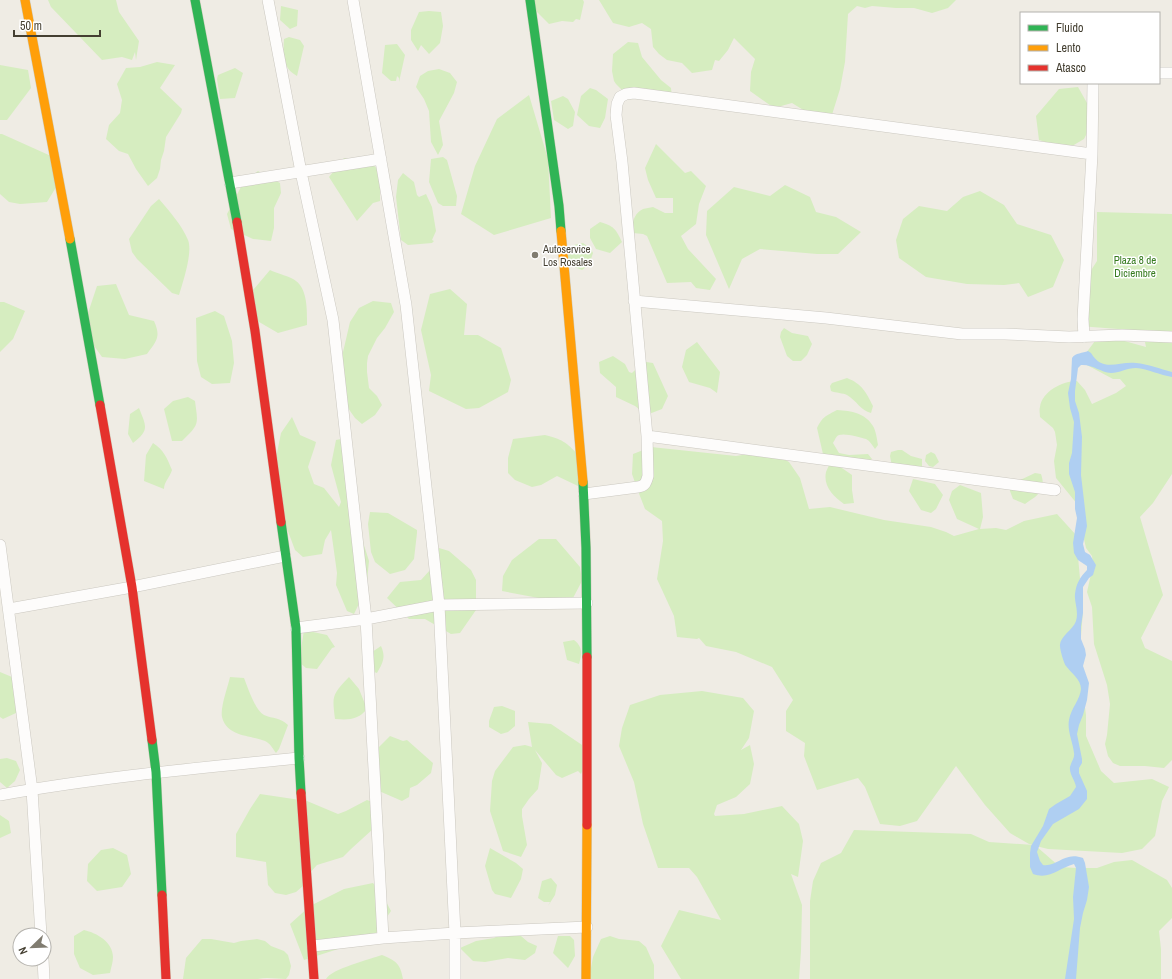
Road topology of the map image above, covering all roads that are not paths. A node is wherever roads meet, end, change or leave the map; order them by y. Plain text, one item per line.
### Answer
1 (25, 0) edge
2 (195, 0) edge
3 (268, 0) edge
4 (353, 0) edge
5 (530, 0) edge
6 (1160, 73) edge
7 (1172, 73) edge
8 (1093, 84) edge
9 (1092, 154) junction
10 (381, 159) junction
11 (301, 172) junction
12 (230, 184) junction
13 (634, 301) junction
14 (1084, 336) junction
15 (1172, 337) edge
16 (647, 436) junction
17 (1055, 490) dead end
18 (584, 494) junction
19 (0, 545) edge
20 (285, 556) junction
21 (132, 587) junction
22 (586, 603) junction
23 (439, 605) junction
24 (9, 609) junction
25 (366, 619) junction
26 (296, 628) junction
27 (299, 758) junction
28 (156, 772) junction
29 (32, 790) junction
30 (0, 796) edge
31 (41, 927) edge
32 (587, 927) junction
33 (455, 933) junction
34 (383, 938) junction
35 (313, 946) junction
36 (43, 967) edge
37 (44, 979) edge
38 (166, 979) edge
39 (314, 979) edge
40 (455, 979) edge
41 (586, 979) edge

1 - 21 street
2 - 12 street
3 - 11 street
4 - 10 street
5 - 18 street
6 - 7 street
8 - 9 street
9 - 13 street
9 - 14 street
10 - 11 street
10 - 23 street
11 - 12 street
11 - 25 street
12 - 20 street
13 - 14 street
13 - 16 street
14 - 15 street
16 - 17 street
16 - 18 street
18 - 22 street
19 - 24 street
20 - 21 street
20 - 26 street
21 - 24 street
21 - 28 street
22 - 23 street
22 - 32 street
23 - 25 street
23 - 33 street
24 - 29 street
25 - 26 street
25 - 34 street
26 - 27 street
27 - 28 street
27 - 35 street
28 - 29 street
28 - 38 street
29 - 30 street
29 - 31 street
32 - 33 street
32 - 41 street
33 - 34 street
33 - 40 street
34 - 35 street
35 - 39 street
36 - 37 street

